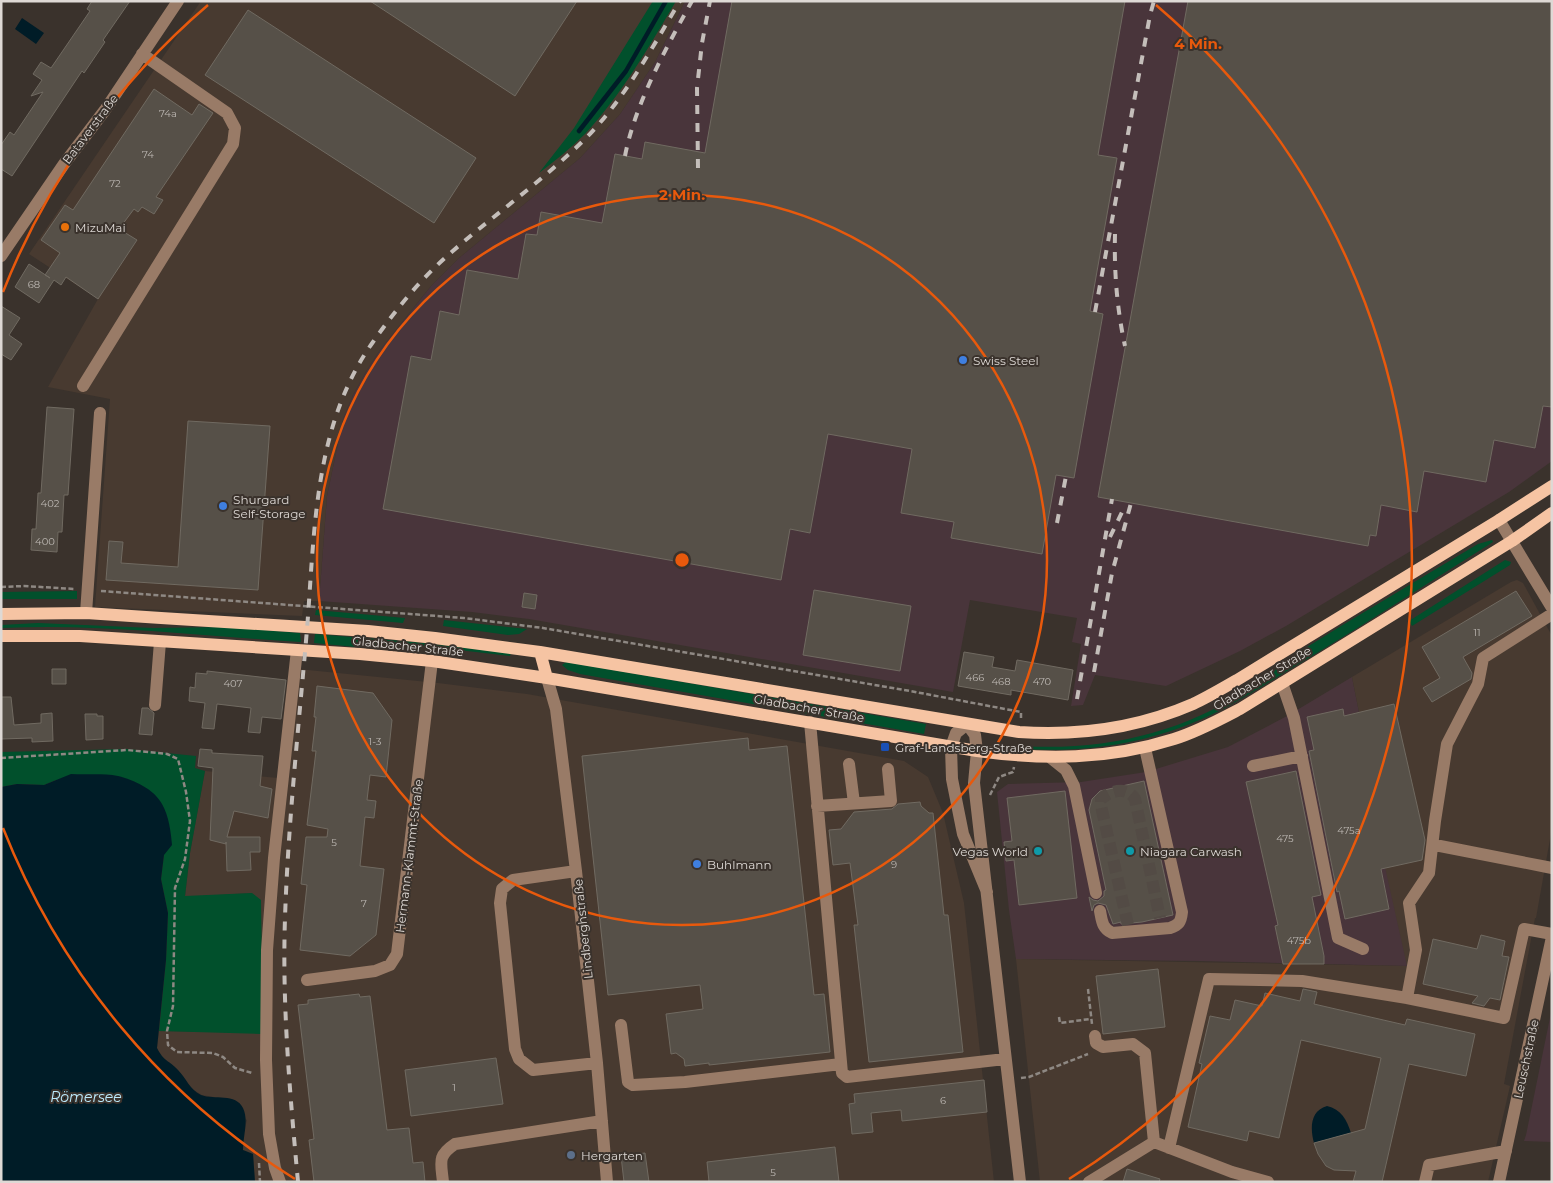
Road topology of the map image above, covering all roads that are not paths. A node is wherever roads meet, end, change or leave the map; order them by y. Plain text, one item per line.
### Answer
1 (178, 1) edge
2 (142, 54) junction
3 (1, 256) edge
4 (82, 386) dead end
5 (100, 413) dead end
6 (1552, 486) edge
7 (1551, 514) edge
8 (1499, 520) junction
9 (1512, 540) junction
10 (1552, 608) edge
11 (1, 614) edge
12 (86, 614) junction
13 (1552, 614) edge
14 (1, 636) edge
15 (160, 642) junction
16 (297, 650) junction
17 (540, 652) junction
18 (432, 661) junction
19 (547, 678) junction
20 (1282, 683) junction
21 (155, 705) dead end
22 (810, 722) junction
23 (967, 724) junction
24 (951, 747) junction
25 (1145, 748) junction
26 (977, 751) junction
27 (1302, 756) junction
28 (1051, 758) junction
29 (849, 764) dead end
30 (1253, 766) dead end
31 (888, 769) dead end
32 (854, 803) junction
33 (817, 806) junction
34 (1440, 846) dead end
35 (1552, 868) edge
36 (576, 871) junction
37 (987, 892) junction
38 (1096, 893) dead end
39 (1100, 910) dead end
40 (1160, 918) tunnel mouth
41 (1170, 928) junction
42 (1552, 935) edge
43 (1363, 949) dead end
44 (307, 980) dead end
45 (1407, 998) junction
46 (621, 1025) dead end
47 (1099, 1041) road end
48 (1005, 1059) junction
49 (597, 1063) junction
50 (841, 1064) junction
51 (602, 1121) junction
52 (1154, 1142) junction
53 (1170, 1148) junction
54 (1506, 1151) junction
55 (280, 1182) edge
56 (443, 1182) edge
57 (607, 1182) edge
58 (1020, 1182) edge
59 (1089, 1182) edge
60 (1268, 1182) edge
61 (1425, 1182) edge
62 (1499, 1182) edge

1 - 2 street, Bataverstraße
2 - 3 street, Bataverstraße
2 - 4 street
5 - 12 street
6 - 8 main road, Gladbacher Straße
7 - 9 main road, Gladbacher Straße
8 - 9 street
8 - 23 main road, Gladbacher Straße
9 - 10 street
9 - 20 main road, Gladbacher Straße
11 - 12 main road, Gladbacher Straße
12 - 17 main road, Gladbacher Straße
13 - 45 street
14 - 15 main road, Gladbacher Straße
15 - 16 main road, Gladbacher Straße
15 - 21 street
16 - 18 main road, Gladbacher Straße
16 - 55 street
17 - 19 main road
17 - 23 main road, Gladbacher Straße
18 - 19 main road, Gladbacher Straße
18 - 44 street, Hermann-Klammt-Straße
19 - 22 main road, Gladbacher Straße
19 - 36 street, Lindberghstraße
20 - 25 main road, Gladbacher Straße
20 - 27 street
22 - 24 main road, Gladbacher Straße
22 - 33 street
23 - 24 street
23 - 26 street
24 - 26 main road, Gladbacher Straße
24 - 37 street
25 - 28 main road, Gladbacher Straße
25 - 41 street
26 - 28 main road, Gladbacher Straße
26 - 37 street
27 - 30 street
27 - 43 street
28 - 38 street
29 - 32 street
31 - 32 street
32 - 33 street
33 - 50 street
34 - 35 street
36 - 49 street, Lindberghstraße
36 - 49 street
37 - 48 street
39 - 41 street
40 - 41 street
42 - 45 street
42 - 54 street, Leuschstraße
45 - 53 street
46 - 50 street
47 - 52 street
48 - 50 street
48 - 58 street
49 - 51 street, Lindberghstraße
51 - 56 street
51 - 57 street, Lindberghstraße
52 - 53 street
52 - 59 street
53 - 60 street
54 - 61 street
54 - 62 street, Leuschstraße

